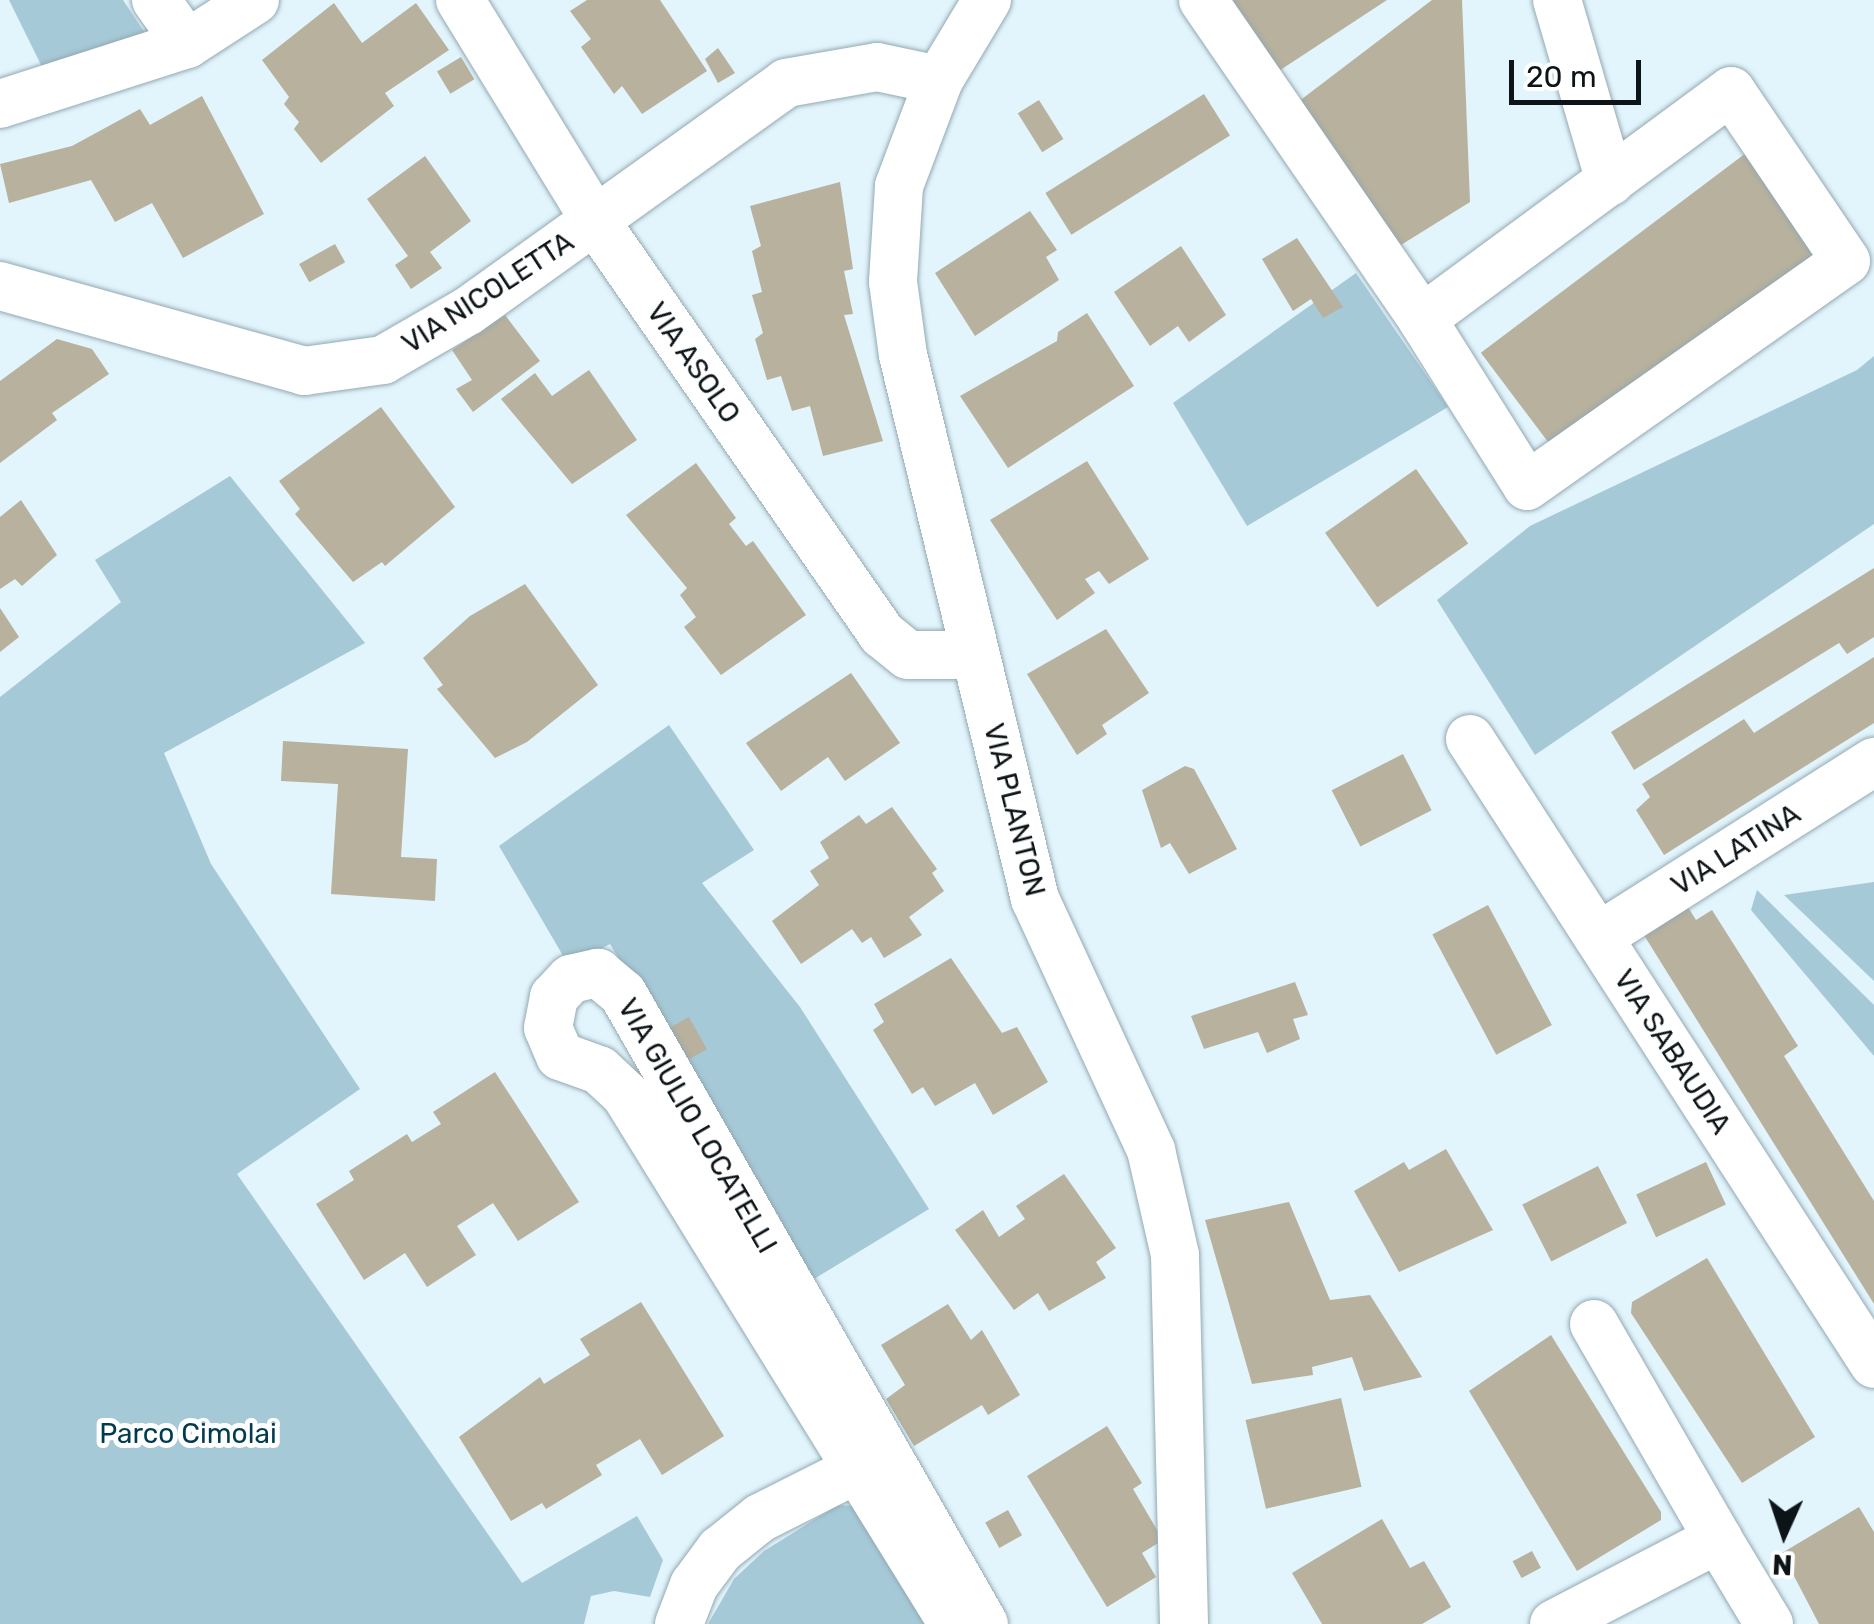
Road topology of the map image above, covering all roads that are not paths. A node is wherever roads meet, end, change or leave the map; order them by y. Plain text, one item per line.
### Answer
1 (156, 0) edge
2 (256, 0) edge
3 (460, 0) edge
4 (986, 0) edge
5 (1203, 0) edge
6 (1557, 0) edge
7 (188, 44) junction
8 (939, 80) junction
9 (0, 104) edge
10 (1610, 180) junction
11 (596, 222) junction
12 (0, 286) edge
13 (1422, 319) junction
14 (974, 655) junction
15 (1470, 739) dead end
16 (1874, 762) edge
17 (1598, 937) junction
18 (1594, 1324) dead end
19 (1874, 1364) edge
20 (858, 1468) junction
21 (1718, 1539) junction
22 (679, 1624) edge
23 (953, 1624) edge
24 (984, 1624) edge
25 (1184, 1624) edge
26 (1554, 1624) edge
27 (1769, 1624) edge

1 - 7 street
2 - 7 street
3 - 11 street, VIA ASOLO
4 - 8 street, VIA PLANTON
5 - 13 street
6 - 10 street
7 - 9 street
8 - 11 street, VIA NICOLETTA
8 - 14 street, VIA PLANTON
10 - 13 street
10 - 13 street
11 - 12 street, VIA NICOLETTA
11 - 14 street, VIA ASOLO
14 - 25 street, VIA PLANTON
15 - 17 street, VIA SABAUDIA
16 - 17 street, VIA LATINA
17 - 19 street, VIA SABAUDIA
18 - 21 street
20 - 22 street
20 - 23 street, VIA GIULIO LOCATELLI
20 - 24 street, VIA GIULIO LOCATELLI
21 - 26 street
21 - 27 street

